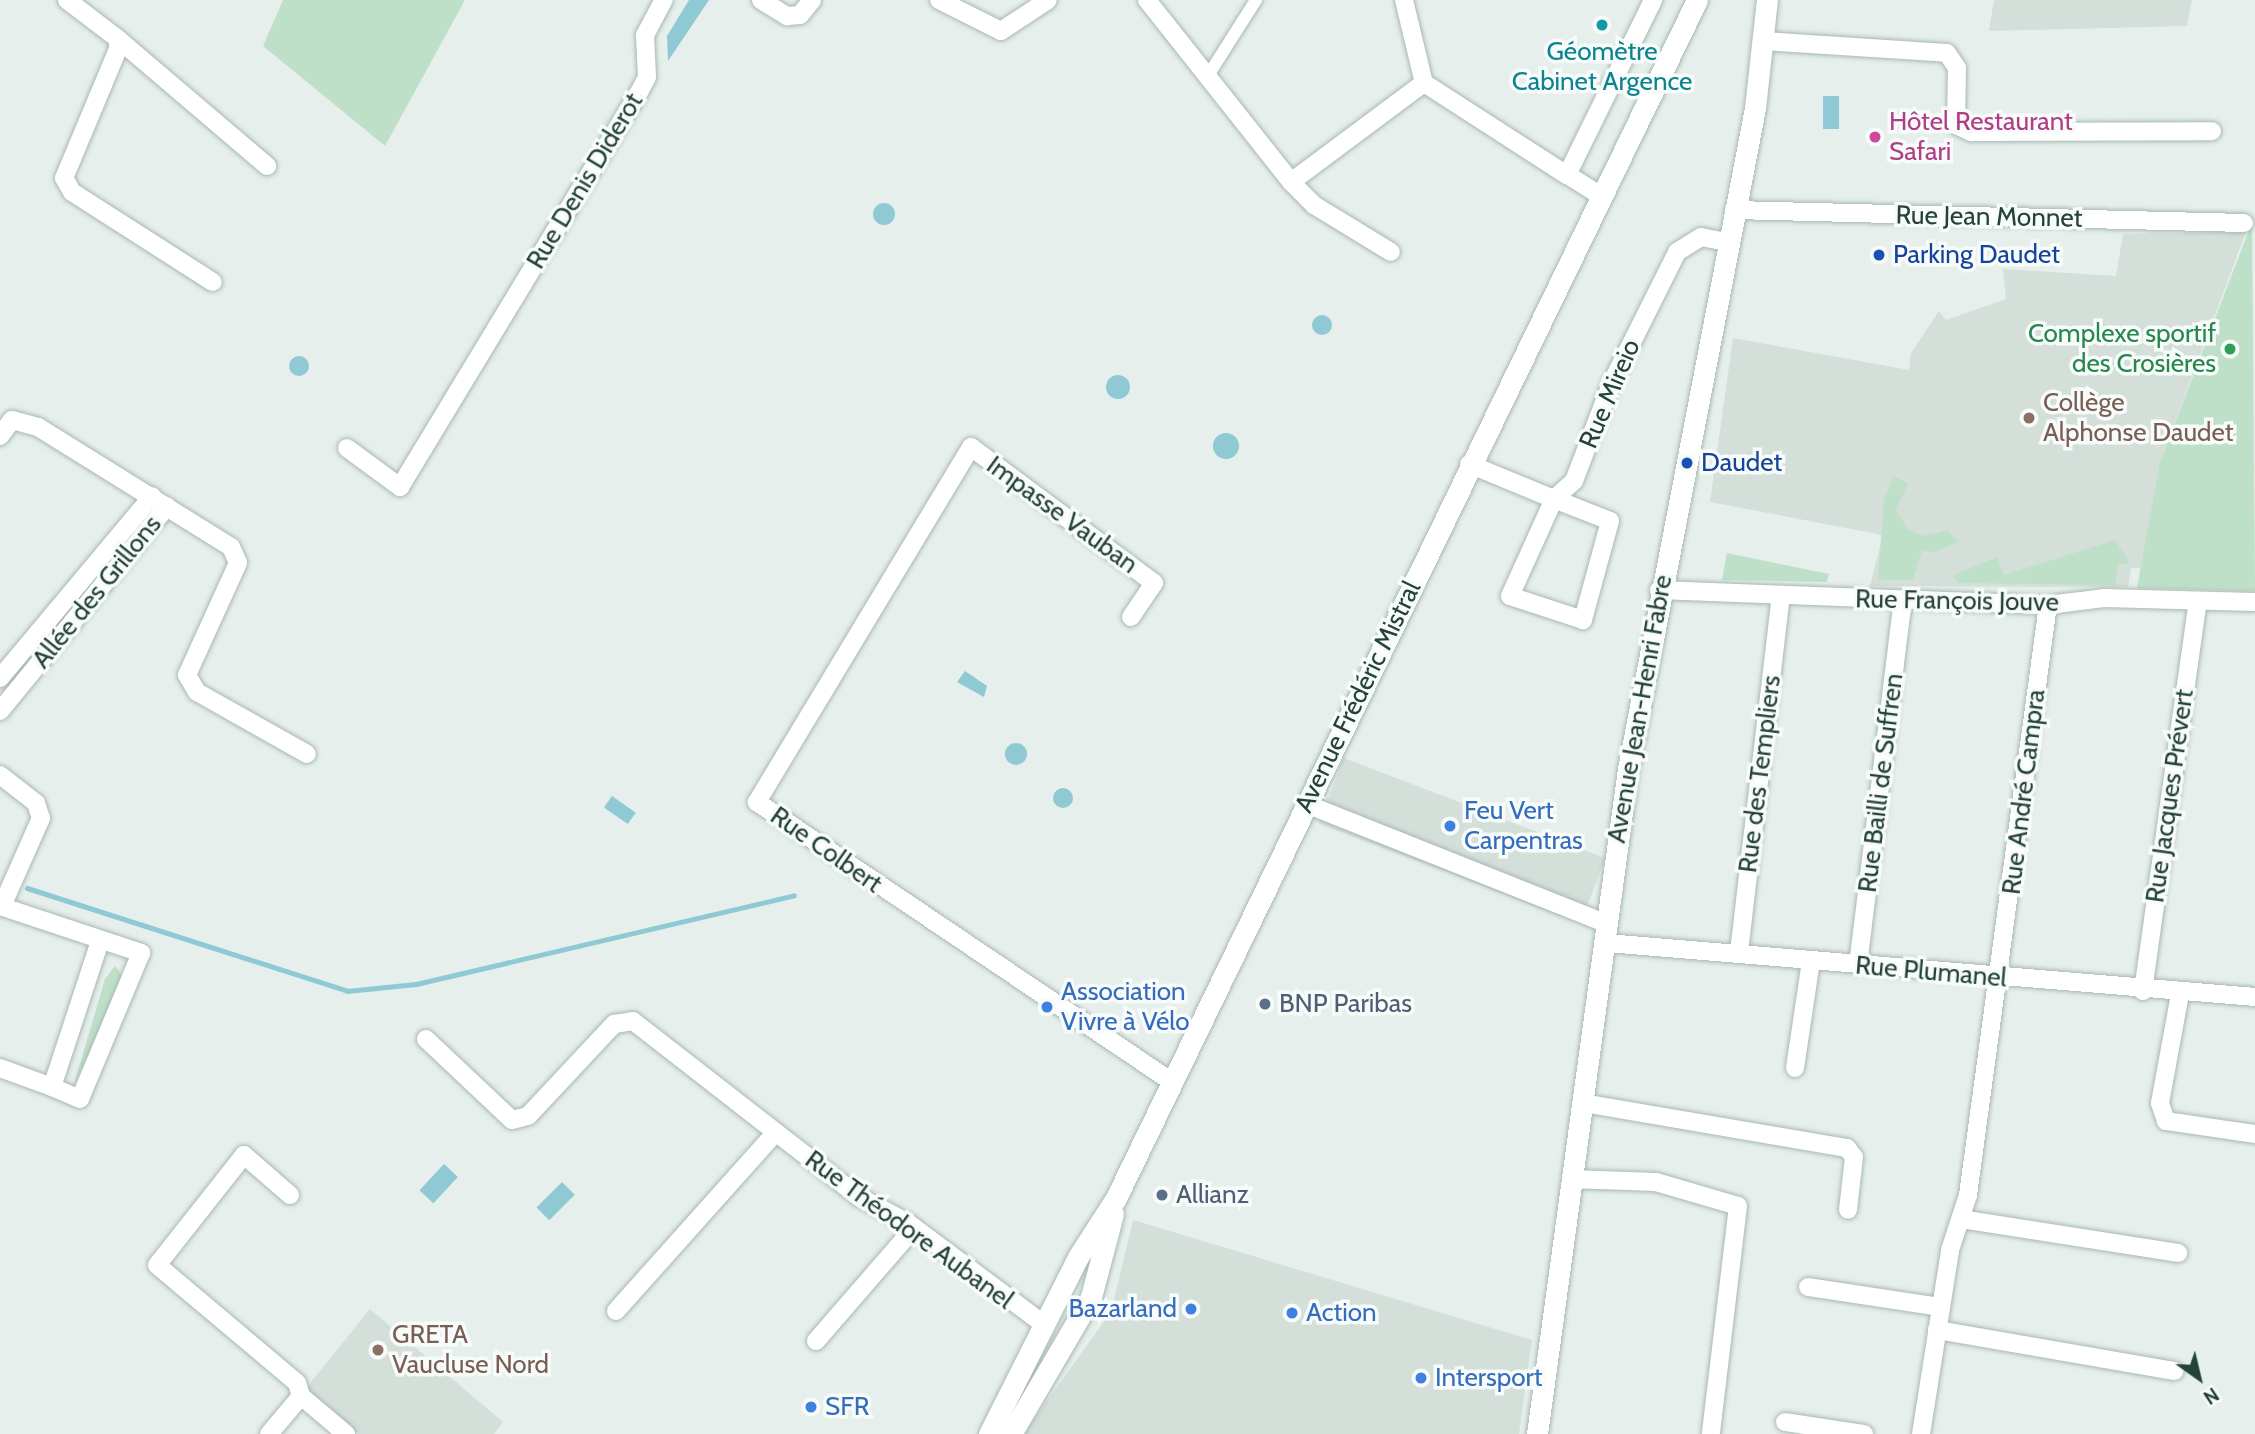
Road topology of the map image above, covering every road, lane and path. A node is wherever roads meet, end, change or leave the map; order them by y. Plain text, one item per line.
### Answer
1 (67, 0) edge
2 (664, 0) edge
3 (761, 0) edge
4 (812, 0) edge
5 (939, 0) edge
6 (1048, 0) edge
7 (1147, 0) edge
8 (1256, 0) edge
9 (1404, 0) edge
10 (1653, 0) edge
11 (1686, 0) edge
12 (1697, 0) edge
13 (1760, 0) edge
14 (1768, 0) edge
15 (118, 39) junction
16 (1763, 41) junction
17 (1668, 50) junction
18 (1209, 74) junction
19 (1424, 83) junction
20 (2212, 131) dead end
21 (267, 166) dead end
22 (1567, 175) junction
23 (1291, 182) junction
24 (1598, 194) junction
25 (1734, 210) junction
26 (2244, 223) dead end
27 (1727, 242) junction
28 (1391, 253) dead end
29 (212, 282) dead end
30 (0, 436) edge
31 (971, 447) joint
32 (347, 448) dead end
33 (1469, 464) junction
34 (1554, 499) junction
35 (159, 501) junction
36 (1659, 590) junction
37 (1781, 597) junction
38 (1902, 600) junction
39 (2198, 602) junction
40 (2255, 602) edge
41 (2048, 605) junction
42 (1131, 617) dead end
43 (0, 678) edge
44 (0, 711) edge
45 (307, 754) dead end
46 (0, 775) edge
47 (1306, 804) junction
48 (1, 906) edge
49 (1607, 933) junction
50 (100, 941) junction
51 (1739, 952) junction
52 (1811, 961) junction
53 (1858, 965) junction
54 (2001, 979) junction
55 (2143, 991) junction
56 (2180, 995) junction
57 (2255, 998) edge
58 (426, 1039) dead end
59 (0, 1068) edge
60 (1795, 1068) dead end
61 (1171, 1081) junction
62 (52, 1087) junction
63 (1583, 1103) junction
64 (775, 1133) junction
65 (2255, 1134) edge
66 (1571, 1179) junction
67 (290, 1195) dead end
68 (1116, 1198) junction
69 (1848, 1210) dead end
70 (1961, 1219) junction
71 (914, 1228) junction
72 (2178, 1253) dead end
73 (1808, 1287) dead end
74 (1941, 1307) junction
75 (616, 1311) dead end
76 (1045, 1325) junction
77 (1937, 1330) junction
78 (816, 1341) dead end
79 (2174, 1371) dead end
80 (1540, 1381) junction
81 (301, 1396) junction
82 (1785, 1422) dead end
83 (269, 1434) edge
84 (346, 1434) edge
85 (989, 1434) edge
86 (1011, 1434) edge
87 (1524, 1434) edge
88 (1536, 1434) edge
89 (1711, 1434) edge
90 (1864, 1434) edge
91 (1921, 1434) edge

1 - 15 street
2 - 32 street, Rue Denis Diderot
3 - 4 street
5 - 6 street
7 - 18 street
8 - 18 street
9 - 19 street
10 - 22 street
11 - 17 main road
12 - 17 main road
13 - 16 main road
14 - 16 main road
15 - 21 street
15 - 29 street
16 - 20 street
16 - 25 main road, Avenue Jean-Henri Fabre
17 - 24 main road, Avenue Frédéric Mistral
18 - 23 street
19 - 22 street
19 - 23 street
22 - 24 street
23 - 28 street
24 - 33 main road, Avenue Frédéric Mistral
25 - 26 street, Rue Jean Monnet
25 - 27 main road, Avenue Jean-Henri Fabre
27 - 34 street, Rue Mireio
27 - 36 main road, Avenue Jean-Henri Fabre
30 - 35 street
31 - 42 street, Impasse Vauban
31 - 61 street, Rue Colbert
33 - 34 street
33 - 47 main road, Avenue Frédéric Mistral
34 - 34 street
35 - 43 street, Allée des Grillons
35 - 44 street, Allée des Grillons
35 - 45 street
36 - 37 street, Rue François Jouve
36 - 49 main road, Avenue Jean-Henri Fabre
37 - 38 street, Rue François Jouve
37 - 51 street, Rue des Templiers
38 - 41 street, Rue François Jouve
38 - 53 street, Rue Bailli de Suffren
39 - 40 street, Rue François Jouve
39 - 41 street, Rue François Jouve
39 - 55 street, Rue Jacques Prévert
41 - 54 street, Rue André Campra
46 - 48 street
47 - 49 street, Rue Plumanel
47 - 61 main road, Avenue Frédéric Mistral
48 - 50 street
49 - 51 street, Rue Plumanel
49 - 63 main road, Avenue Jean-Henri Fabre
50 - 62 street
50 - 62 street
51 - 52 street, Rue Plumanel
52 - 53 street, Rue Plumanel
52 - 60 street
53 - 54 street, Rue Plumanel
54 - 55 street, Rue Plumanel
54 - 70 street, Rue André Campra
55 - 56 street, Rue Plumanel
56 - 57 street, Rue Plumanel
56 - 65 street
58 - 64 street, Rue Théodore Aubanel
59 - 62 street
61 - 68 main road, Avenue Frédéric Mistral
63 - 66 main road, Avenue Jean-Henri Fabre
63 - 69 street
64 - 71 street, Rue Théodore Aubanel
64 - 75 street
66 - 80 main road, Avenue Jean-Henri Fabre
66 - 89 street
67 - 81 street
68 - 76 main road, Avenue Frédéric Mistral
68 - 86 main road, Avenue Frédéric Mistral
70 - 72 street
70 - 74 street, Rue André Campra
71 - 76 street, Rue Théodore Aubanel
71 - 78 street
73 - 74 street
74 - 77 street, Rue André Campra
76 - 85 main road, Avenue Frédéric Mistral
77 - 79 street
77 - 91 street, Rue André Campra
80 - 87 main road, Avenue Jean-Henri Fabre
80 - 88 main road, Avenue Jean-Henri Fabre
81 - 83 street
81 - 84 street
82 - 90 street

